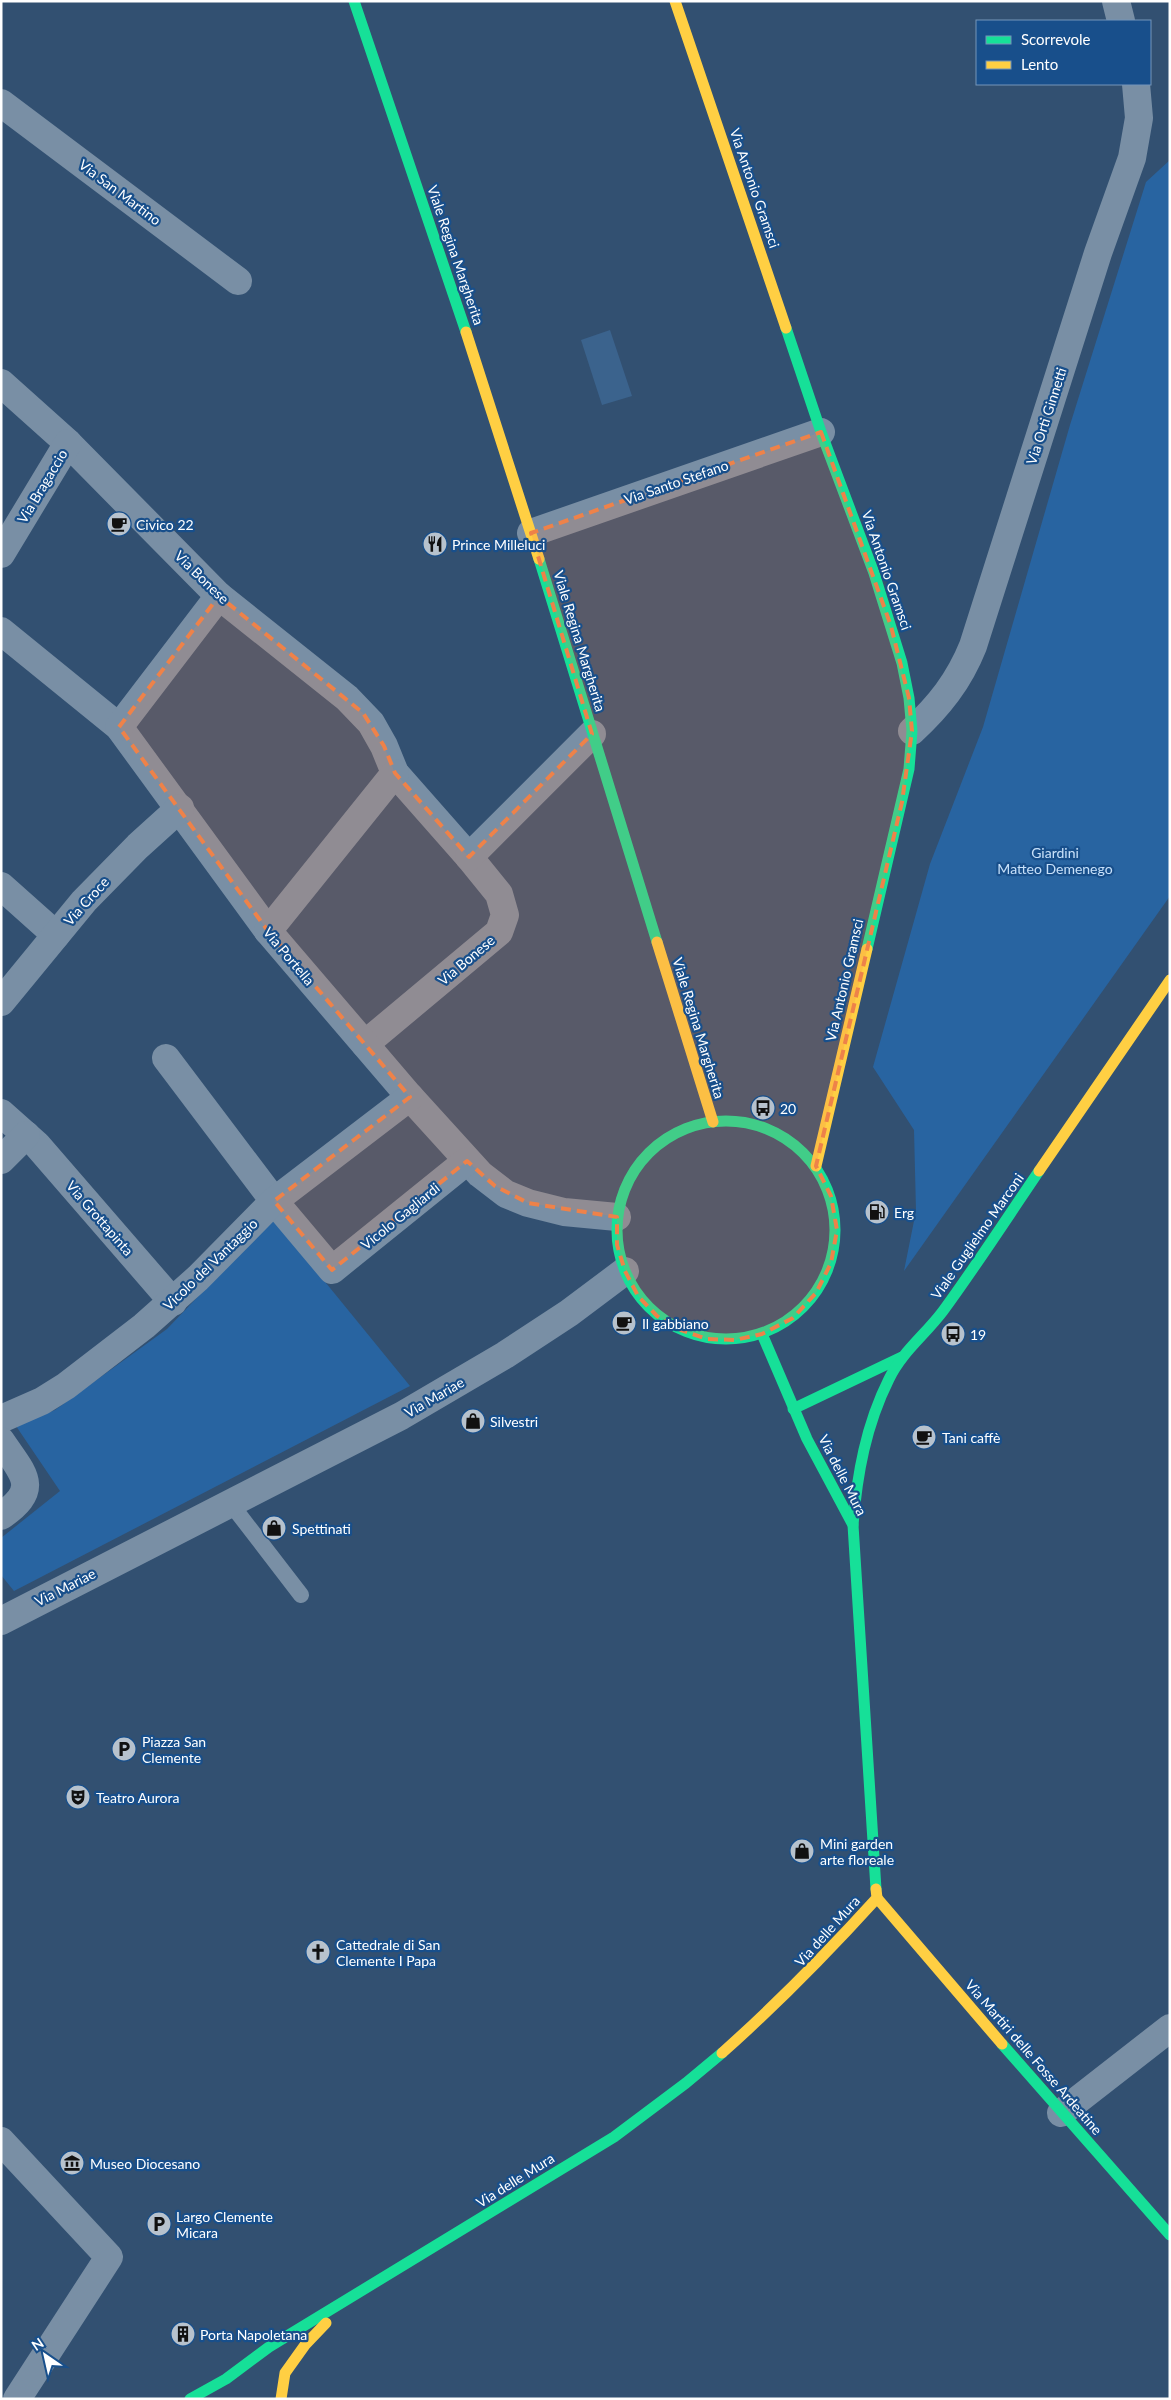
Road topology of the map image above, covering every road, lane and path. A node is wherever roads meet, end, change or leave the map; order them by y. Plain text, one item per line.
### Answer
1 (354, 1) edge
2 (675, 1) edge
3 (1116, 1) edge
4 (1121, 20) edge
5 (1136, 85) edge
6 (1, 103) edge
7 (238, 281) dead end
8 (1, 383) edge
9 (822, 432) junction
10 (68, 443) junction
11 (531, 533) junction
12 (1, 554) edge
13 (219, 596) junction
14 (1, 631) edge
15 (119, 727) junction
16 (912, 731) junction
17 (592, 734) junction
18 (395, 773) junction
19 (180, 808) junction
20 (470, 857) junction
21 (1, 886) edge
22 (268, 931) junction
23 (56, 935) junction
24 (1170, 980) edge
25 (1, 1002) edge
26 (365, 1044) junction
27 (166, 1058) dead end
28 (410, 1096) junction
29 (1, 1113) edge
30 (713, 1122) junction
31 (26, 1135) junction
32 (1, 1160) edge
33 (467, 1161) junction
34 (816, 1166) junction
35 (274, 1201) junction
36 (617, 1218) junction
37 (625, 1271) junction
38 (173, 1302) junction
39 (762, 1334) junction
40 (902, 1357) junction
41 (793, 1409) junction
42 (1, 1419) edge
43 (1, 1441) edge
44 (231, 1504) junction
45 (1, 1516) edge
46 (853, 1525) junction
47 (301, 1595) dead end
48 (3, 1616) edge
49 (877, 1898) junction
50 (1170, 2028) edge
51 (1061, 2113) junction
52 (1, 2141) edge
53 (1170, 2235) edge
54 (346, 2302) junction
55 (17, 2399) edge
56 (190, 2399) edge
57 (281, 2399) edge

1 - 11 street, Viale Regina Margherita
2 - 9 street, Via Antonio Gramsci
3 - 4 street
5 - 16 street, Via Orti Ginnetti
6 - 7 street, Via San Martino
8 - 10 street, Via Bonese
9 - 11 street, Via Santo Stefano
9 - 16 street, Via Antonio Gramsci
10 - 12 street, Via Bragaccio
10 - 13 street, Via Bonese
11 - 17 street, Viale Regina Margherita
13 - 15 street
13 - 18 street, Via Bonese
14 - 15 street, Via Portella
15 - 19 street, Via Portella
16 - 34 street, Via Antonio Gramsci
17 - 20 street
17 - 30 street, Viale Regina Margherita
18 - 20 street, Via Bonese
18 - 22 street
19 - 22 street, Via Portella
19 - 23 street, Via Croce
20 - 26 street, Via Bonese
21 - 23 street
22 - 26 street, Via Portella
23 - 25 street, Via Croce
24 - 40 street, Viale Guglielmo Marconi
26 - 28 street, Via Portella
27 - 35 street
28 - 33 street, Via Portella
28 - 35 street, Vicolo del Vantaggio
29 - 31 street, Via Grottapinta
30 - 34 street
30 - 36 street
31 - 32 street
31 - 38 street, Via Grottapinta
33 - 35 street, Vicolo Gagliardi
33 - 36 street, Via Portella
34 - 39 street
35 - 38 street, Vicolo del Vantaggio
36 - 37 street
37 - 39 street
37 - 44 street, Via Mariae
38 - 42 street, Vicolo del Vantaggio
39 - 41 street, Via delle Mura
40 - 41 street
40 - 46 street, Viale Guglielmo Marconi
41 - 46 street, Via delle Mura
43 - 45 street
44 - 47 lane
44 - 48 street, Via Mariae
46 - 49 street, Via delle Mura
49 - 51 street, Via Martiri delle Fosse Ardeatine
49 - 54 street, Via delle Mura
50 - 51 street
51 - 53 street, Via Martiri delle Fosse Ardeatine
52 - 55 street
54 - 56 street, Via delle Mura
54 - 57 street, Via delle Mura

